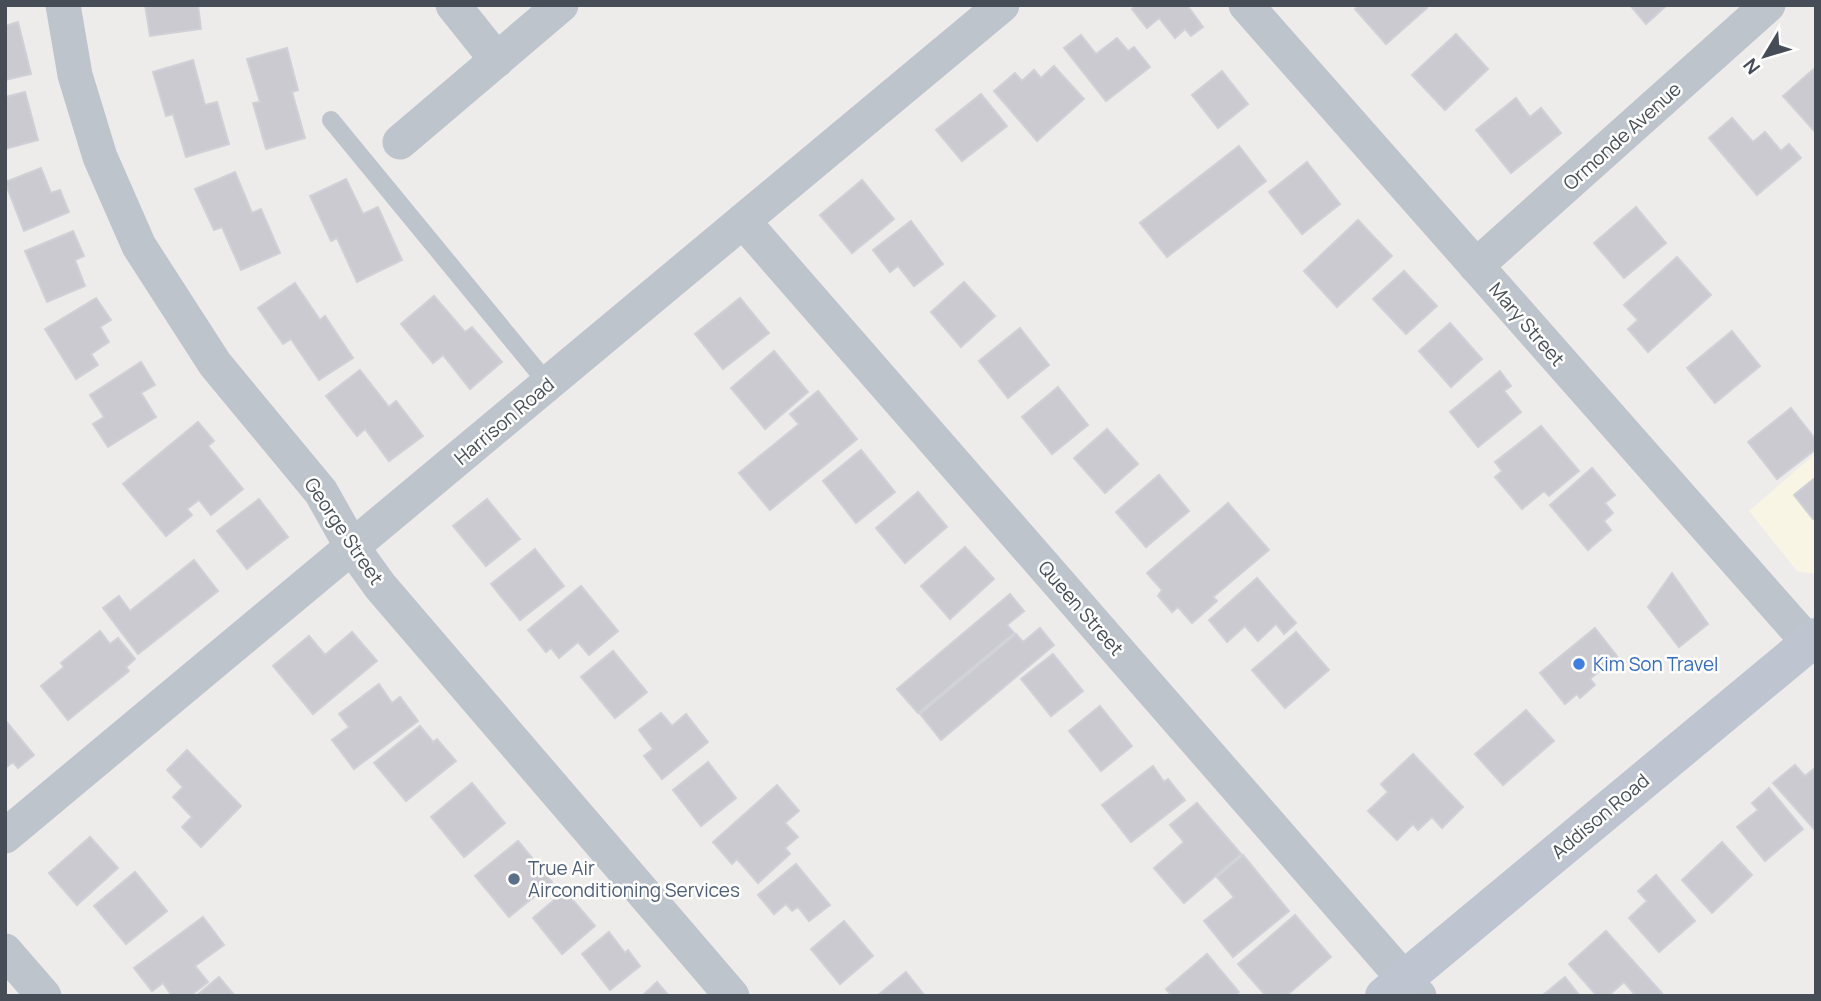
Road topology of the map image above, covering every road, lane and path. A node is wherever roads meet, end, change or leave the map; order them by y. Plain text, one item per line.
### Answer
1 (62, 5) edge
2 (453, 5) edge
3 (561, 5) edge
4 (1002, 5) edge
5 (1245, 5) edge
6 (1768, 5) edge
7 (497, 60) junction
8 (331, 120) dead end
9 (400, 142) dead end
10 (743, 221) junction
11 (1476, 266) junction
12 (548, 384) junction
13 (352, 547) junction
14 (1812, 640) edge
15 (5, 836) edge
16 (5, 951) edge
17 (1403, 990) edge
18 (44, 996) edge
19 (732, 996) edge

1 - 13 street, George Street
2 - 7 street
3 - 7 street
4 - 10 street, Harrison Road
5 - 11 street, Mary Street
6 - 11 street, Ormonde Avenue
7 - 9 street
8 - 12 lane
10 - 12 street, Harrison Road
10 - 17 street, Queen Street
11 - 14 street, Mary Street
12 - 13 street, Harrison Road
13 - 15 street, Harrison Road
13 - 19 street, George Street
14 - 17 main road, Addison Road
16 - 18 street

